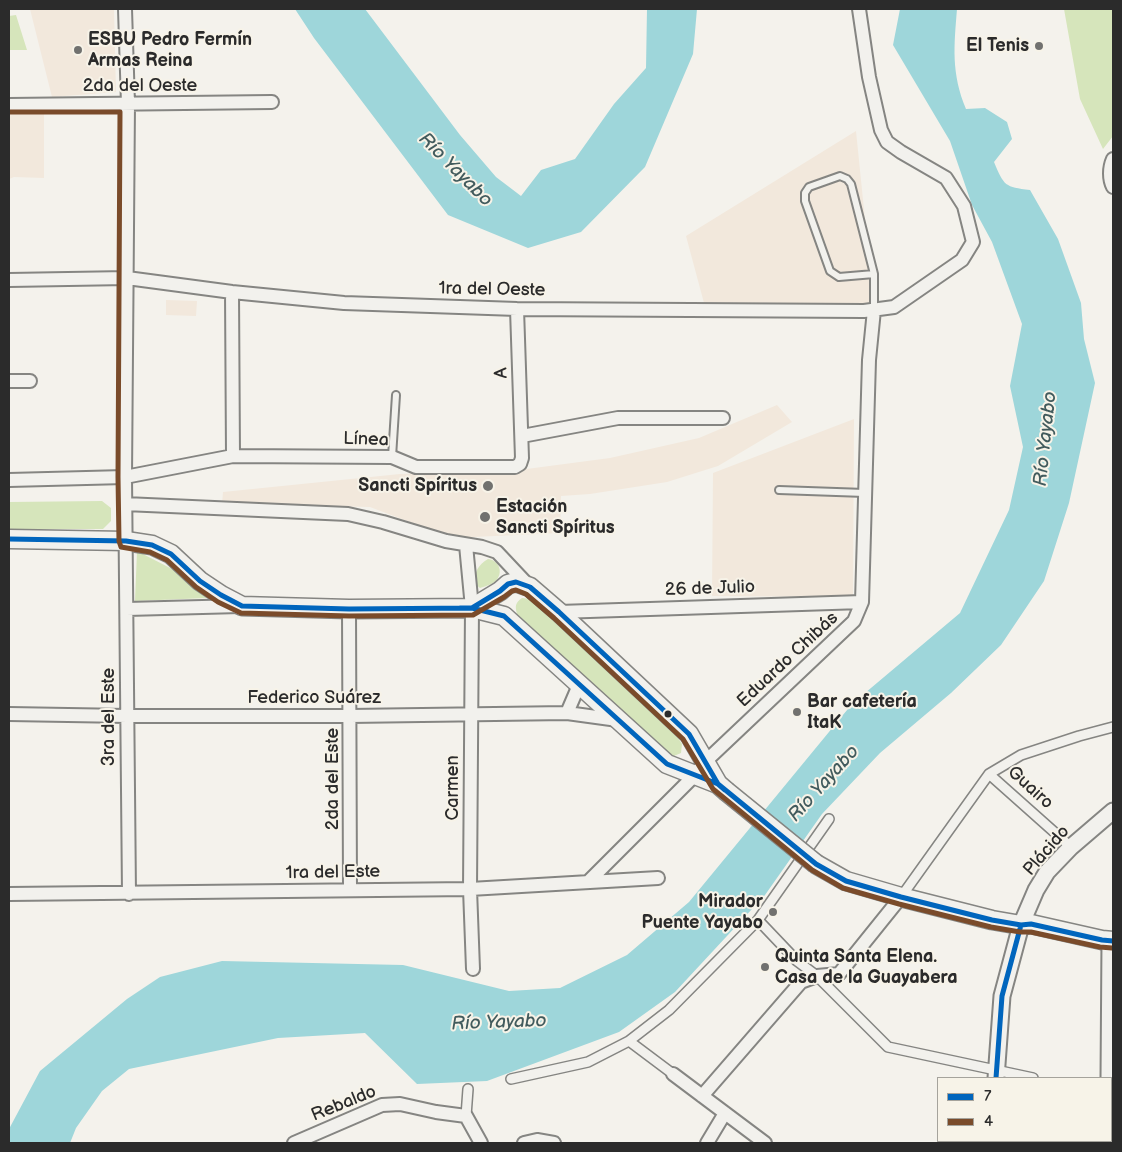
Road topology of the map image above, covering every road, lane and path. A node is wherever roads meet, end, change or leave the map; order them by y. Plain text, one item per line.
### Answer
1 (125, 9) edge
2 (860, 9) edge
3 (272, 102) dead end
4 (9, 104) edge
5 (128, 104) junction
6 (1113, 159) edge
7 (1113, 187) edge
8 (874, 274) junction
9 (11, 278) edge
10 (127, 278) junction
11 (232, 292) junction
12 (517, 309) junction
13 (874, 310) junction
14 (9, 380) edge
15 (30, 381) dead end
16 (396, 396) dead end
17 (723, 418) dead end
18 (522, 436) junction
19 (233, 456) junction
20 (392, 456) junction
21 (125, 477) junction
22 (9, 480) edge
23 (779, 490) dead end
24 (865, 494) junction
25 (125, 504) junction
26 (9, 539) edge
27 (126, 541) junction
28 (466, 545) junction
29 (530, 587) junction
30 (500, 591) junction
31 (862, 602) junction
32 (242, 606) junction
33 (472, 608) junction
34 (127, 609) junction
35 (349, 609) junction
36 (559, 612) junction
37 (504, 616) junction
38 (578, 685) junction
39 (567, 713) junction
40 (9, 714) edge
41 (470, 714) junction
42 (126, 716) junction
43 (350, 716) junction
44 (618, 720) junction
45 (1113, 727) edge
46 (690, 734) junction
47 (706, 761) junction
48 (667, 764) junction
49 (989, 774) junction
50 (694, 776) junction
51 (722, 788) junction
52 (1113, 811) edge
53 (829, 819) dead end
54 (1071, 847) junction
55 (658, 878) dead end
56 (588, 882) junction
57 (470, 889) junction
58 (350, 890) junction
59 (9, 894) edge
60 (129, 894) junction
61 (901, 897) junction
62 (758, 920) junction
63 (1021, 925) junction
64 (1112, 941) edge
65 (473, 969) dead end
66 (817, 976) junction
67 (629, 1041) junction
68 (673, 1074) joint
69 (996, 1074) edge
70 (1024, 1077) edge
71 (1109, 1077) edge
72 (510, 1079) dead end
73 (468, 1089) dead end
74 (702, 1096) junction
75 (725, 1113) junction
76 (466, 1116) junction
77 (294, 1143) edge
78 (481, 1143) edge
79 (524, 1143) edge
80 (554, 1143) edge
81 (707, 1143) edge
82 (765, 1143) edge

1 - 5 street, 3ra del Este
2 - 13 street, 1ra del Oeste
3 - 5 street, 2da del Oeste
4 - 5 street, 2da del Oeste
5 - 10 street, 3ra del Este
6 - 7 street
8 - 8 lane
8 - 13 lane
9 - 10 street, 1ra del Oeste
10 - 11 street, 1ra del Oeste
10 - 21 street, 3ra del Este
11 - 12 street, 1ra del Oeste
11 - 19 street
12 - 13 street, 1ra del Oeste
12 - 18 street, A
13 - 24 street, Eduardo Chibás
14 - 15 street
16 - 20 lane
17 - 18 street
18 - 20 street, Línea
19 - 20 street, Línea
19 - 21 street, Línea
21 - 22 street, Línea
21 - 25 street, 3ra del Este
23 - 24 lane
24 - 31 street, Eduardo Chibás
25 - 27 street, 3ra del Este
25 - 28 street
26 - 27 main road
27 - 32 main road
27 - 34 street, 3ra del Este
28 - 29 street
28 - 33 street, Carmen
29 - 30 main road
29 - 36 main road
30 - 33 main road
30 - 37 main road
31 - 36 street, 26 de Julio
31 - 47 street, Eduardo Chibás
32 - 34 street
32 - 35 main road
33 - 35 main road
33 - 37 main road
33 - 41 street, Carmen
34 - 42 street, 3ra del Este
35 - 43 street, 2da del Este
36 - 46 main road
37 - 38 main road
38 - 39 street
38 - 44 main road
39 - 41 street, Federico Suárez
39 - 44 street, Federico Suárez
40 - 42 street, Federico Suárez
41 - 43 street, Federico Suárez
41 - 57 street, Carmen
42 - 43 street, Federico Suárez
42 - 60 street, 3ra del Este
43 - 58 street, 2da del Este
44 - 48 main road
45 - 49 street
46 - 47 main road
46 - 48 main road
47 - 50 street, Eduardo Chibás
47 - 51 main road
48 - 50 main road
49 - 54 street, Guairo
49 - 61 street
50 - 51 main road
50 - 56 street, Eduardo Chibás
51 - 61 main road, bridge
52 - 54 street, Plácido
53 - 62 street
54 - 63 street, Plácido
55 - 56 street, 1ra del Este
56 - 57 street, 1ra del Este
57 - 58 street, 1ra del Este
57 - 65 street, Carmen
58 - 60 street, 1ra del Este
59 - 60 street, 1ra del Este
61 - 63 main road
61 - 66 street
62 - 66 street
62 - 67 street
63 - 64 main road
63 - 69 street, Plácido
64 - 71 street
66 - 69 street
66 - 74 street
67 - 68 street
67 - 72 street
68 - 74 street
69 - 70 street
73 - 76 street
74 - 75 street
75 - 81 street
75 - 82 street
76 - 77 street, Rebaldo
76 - 78 street
79 - 80 street

